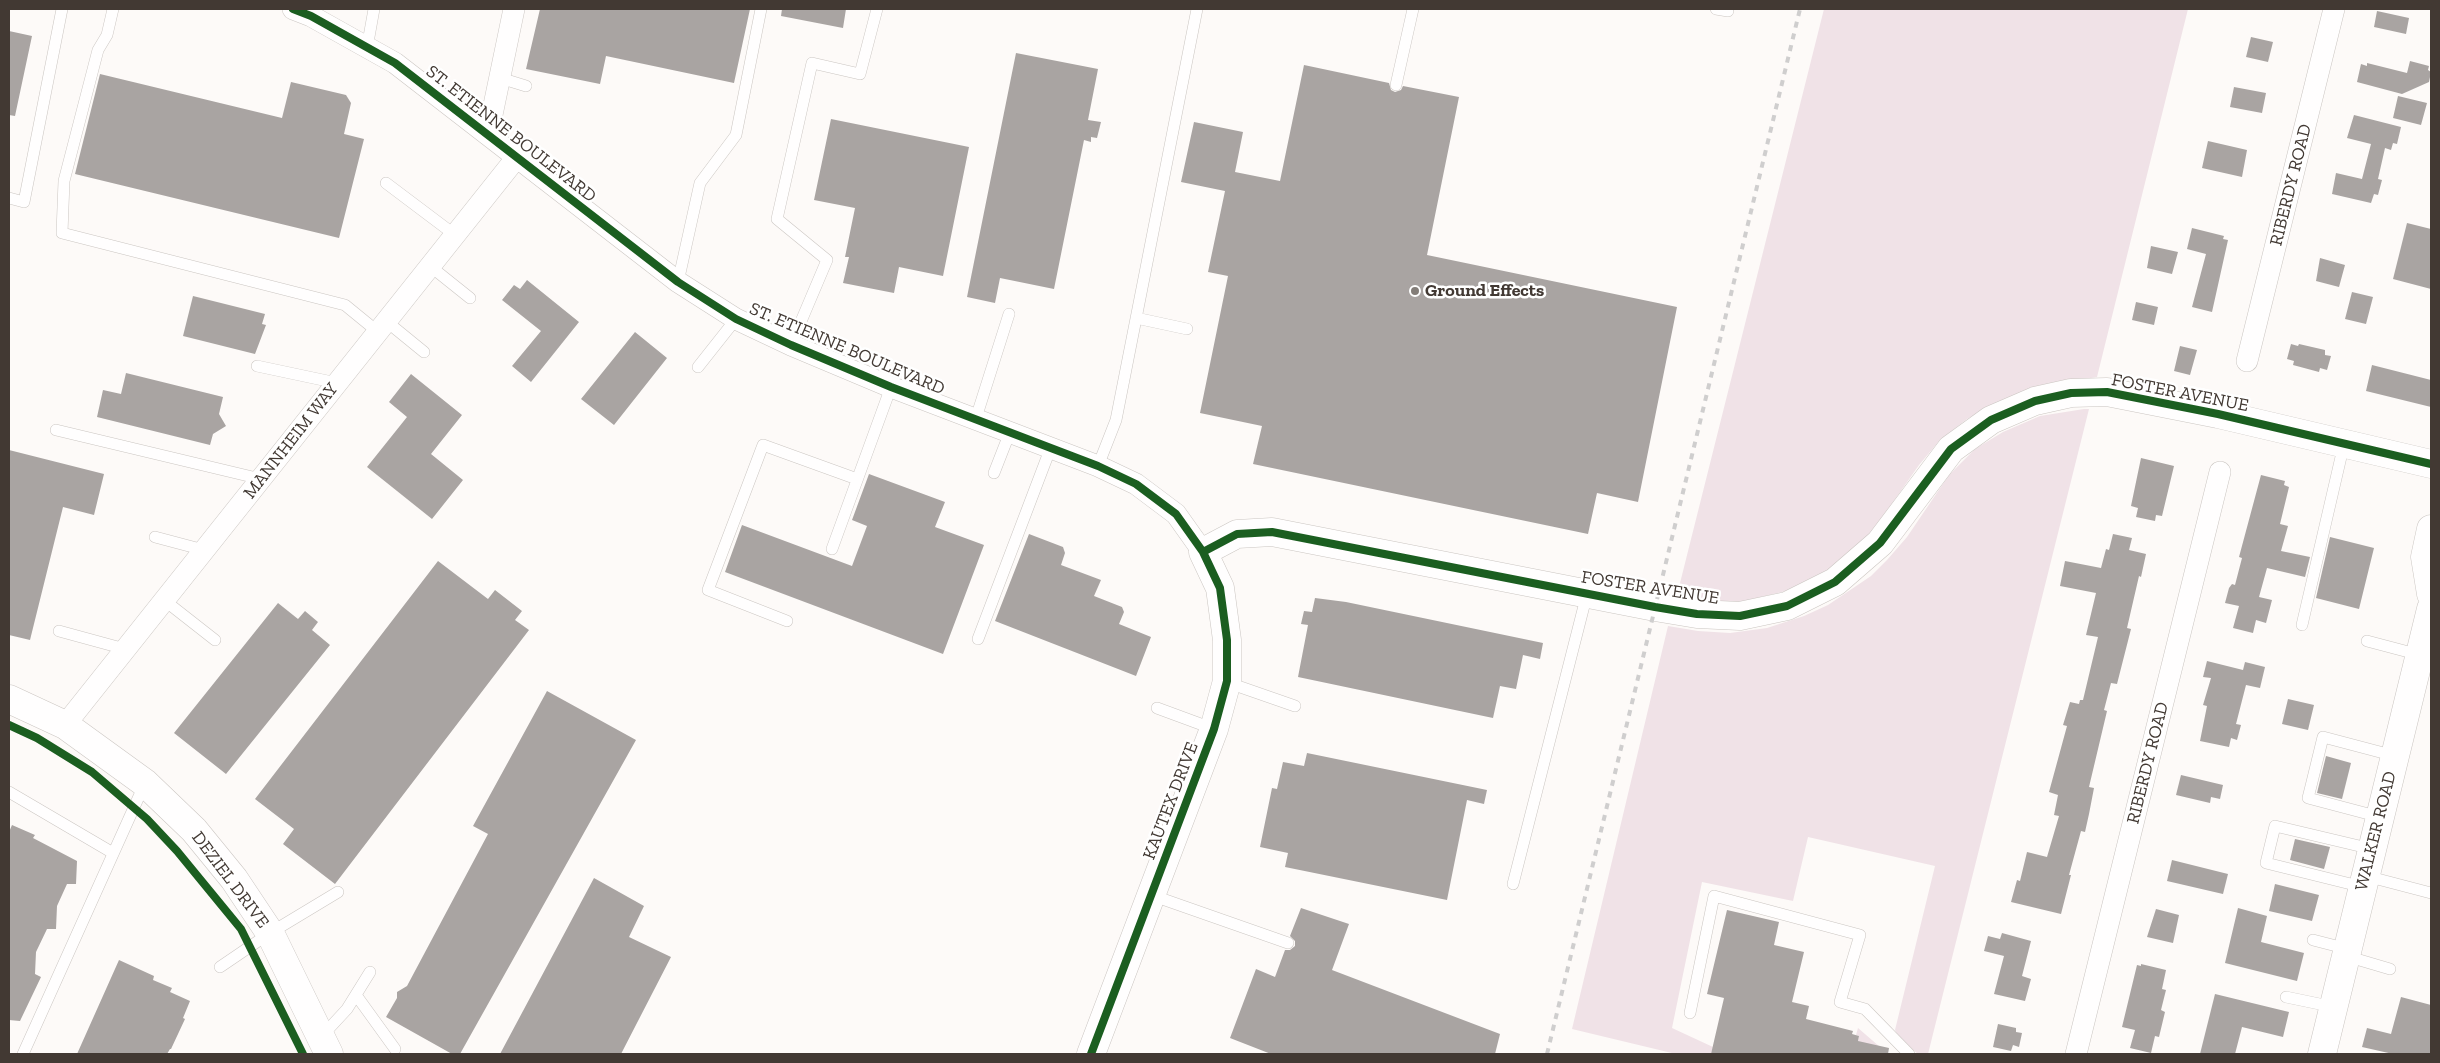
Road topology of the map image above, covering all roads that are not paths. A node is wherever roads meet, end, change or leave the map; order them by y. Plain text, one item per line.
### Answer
1 (62, 9) edge
2 (113, 9) edge
3 (374, 9) edge
4 (514, 9) edge
5 (761, 9) edge
6 (877, 9) edge
7 (1197, 9) edge
8 (1413, 9) edge
9 (1716, 9) edge
10 (2334, 9) edge
11 (306, 11) edge
12 (1728, 11) dead end
13 (367, 48) junction
14 (500, 78) junction
15 (1396, 84) dead end
16 (526, 86) dead end
17 (488, 134) junction
18 (517, 157) junction
19 (386, 182) dead end
20 (9, 198) edge
21 (455, 235) junction
22 (430, 266) junction
23 (678, 282) junction
24 (470, 298) dead end
25 (1009, 314) dead end
26 (1136, 318) junction
27 (736, 319) junction
28 (382, 326) junction
29 (1186, 329) dead end
30 (791, 345) junction
31 (424, 352) dead end
32 (2247, 360) dead end
33 (257, 366) dead end
34 (698, 367) dead end
35 (337, 383) junction
36 (891, 387) junction
37 (976, 418) junction
38 (56, 430) dead end
39 (1010, 432) junction
40 (2344, 444) junction
41 (1051, 447) junction
42 (2431, 464) edge
43 (1098, 466) junction
44 (2220, 472) dead end
45 (994, 473) dead end
46 (261, 479) junction
47 (857, 479) junction
48 (2431, 529) edge
49 (155, 537) dead end
50 (832, 549) dead end
51 (204, 550) junction
52 (1203, 552) junction
53 (1587, 594) junction
54 (2431, 594) edge
55 (164, 600) junction
56 (2431, 609) edge
57 (787, 621) dead end
58 (2302, 625) dead end
59 (59, 631) dead end
60 (978, 639) dead end
61 (215, 640) dead end
62 (2367, 641) dead end
63 (125, 650) junction
64 (2422, 667) edge
65 (1226, 682) junction
66 (9, 699) edge
67 (1296, 706) dead end
68 (1157, 708) dead end
69 (65, 725) junction
70 (1214, 729) junction
71 (2395, 756) junction
72 (145, 783) junction
73 (9, 792) edge
74 (2380, 817) junction
75 (2372, 849) junction
76 (113, 853) junction
77 (2364, 881) junction
78 (1513, 884) dead end
79 (338, 892) dead end
80 (2431, 893) edge
81 (1151, 894) junction
82 (270, 933) junction
83 (2313, 940) dead end
84 (1288, 943) dead end
85 (2347, 953) junction
86 (220, 967) dead end
87 (2390, 969) dead end
88 (370, 972) dead end
89 (356, 995) junction
90 (2286, 997) dead end
91 (2334, 1007) junction
92 (1690, 1014) dead end
93 (325, 1046) edge
94 (394, 1049) dead end
95 (23, 1054) edge
96 (1091, 1054) edge
97 (1910, 1054) edge
98 (2076, 1054) edge
99 (2322, 1054) edge

1 - 20 lane
2 - 28 lane
3 - 13 lane
4 - 14 street
5 - 23 lane
6 - 30 lane
7 - 26 lane
8 - 15 lane
9 - 12 lane
10 - 32 street, RIBERDY ROAD
11 - 13 street, ST. ETIENNE BOULEVARD
13 - 17 street, ST. ETIENNE BOULEVARD
14 - 16 lane
14 - 17 street
17 - 18 street, ST. ETIENNE BOULEVARD
18 - 21 street, MANNHEIM WAY
18 - 23 street, ST. ETIENNE BOULEVARD
19 - 21 lane
21 - 22 street, MANNHEIM WAY
22 - 24 lane
22 - 28 street, MANNHEIM WAY
23 - 27 street, ST. ETIENNE BOULEVARD
25 - 37 lane
26 - 29 lane
26 - 43 lane
27 - 30 street, ST. ETIENNE BOULEVARD
27 - 34 lane
28 - 31 lane
28 - 35 street, MANNHEIM WAY
30 - 36 street, ST. ETIENNE BOULEVARD
33 - 35 lane
35 - 46 street, MANNHEIM WAY
36 - 37 street, ST. ETIENNE BOULEVARD
36 - 47 lane
37 - 39 street, ST. ETIENNE BOULEVARD
38 - 46 lane
39 - 41 street, ST. ETIENNE BOULEVARD
39 - 45 lane
40 - 42 street, FOSTER AVENUE
40 - 53 street, FOSTER AVENUE
40 - 58 lane
41 - 43 street, ST. ETIENNE BOULEVARD
41 - 60 lane
43 - 52 street, ST. ETIENNE BOULEVARD
44 - 98 street, RIBERDY ROAD
46 - 51 street, MANNHEIM WAY
47 - 50 lane
47 - 57 lane
48 - 54 street
49 - 51 lane
51 - 55 street, MANNHEIM WAY
52 - 53 street, FOSTER AVENUE
52 - 65 street, KAUTEX DRIVE
53 - 78 lane
55 - 61 lane
55 - 63 street, MANNHEIM WAY
56 - 64 street, WALKER ROAD
59 - 63 lane
62 - 64 lane
63 - 69 street, MANNHEIM WAY
64 - 71 street, WALKER ROAD
65 - 67 lane
65 - 70 street, KAUTEX DRIVE
66 - 69 street, DEZIEL DRIVE
68 - 70 lane
69 - 72 street, DEZIEL DRIVE
70 - 81 street, KAUTEX DRIVE
71 - 74 street, WALKER ROAD
71 - 74 lane
72 - 76 lane
72 - 82 street, DEZIEL DRIVE
73 - 76 lane
74 - 75 street, WALKER ROAD
75 - 77 street, WALKER ROAD
75 - 77 lane
76 - 95 lane
77 - 80 lane
77 - 85 street, WALKER ROAD
79 - 82 lane
81 - 84 lane
81 - 96 street, KAUTEX DRIVE
82 - 86 lane
82 - 93 street, DEZIEL DRIVE
83 - 85 lane
85 - 87 lane
85 - 91 street, WALKER ROAD
88 - 89 lane
89 - 93 lane
89 - 94 lane
90 - 91 lane
91 - 99 street, WALKER ROAD
92 - 97 lane

